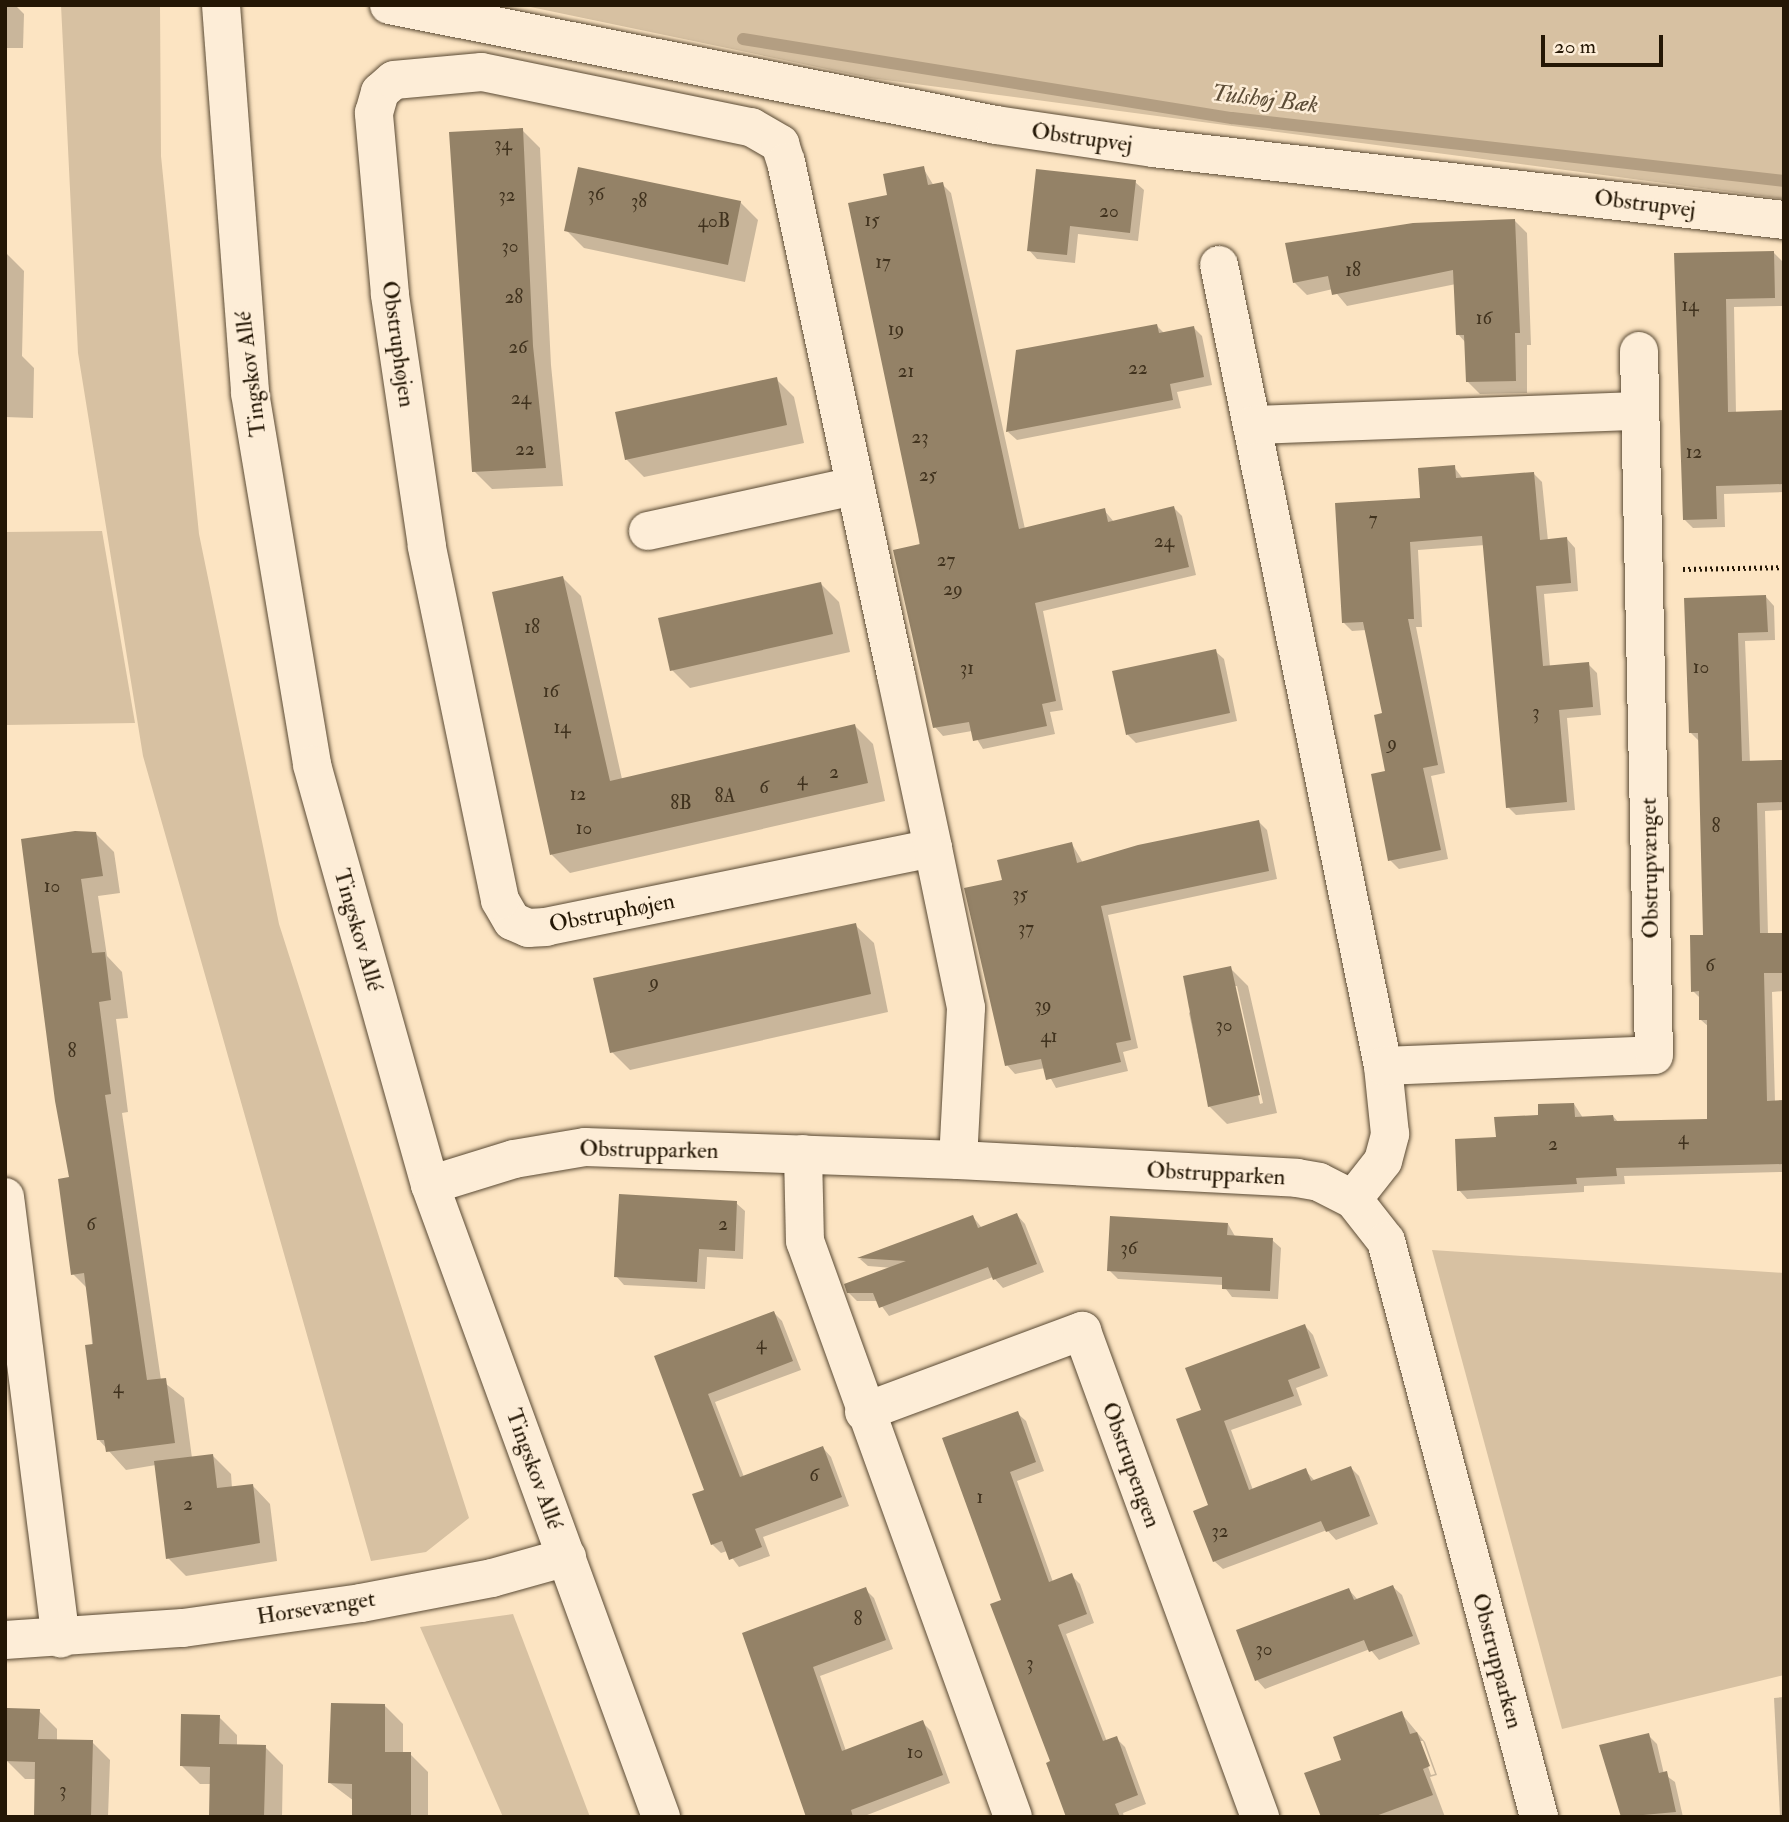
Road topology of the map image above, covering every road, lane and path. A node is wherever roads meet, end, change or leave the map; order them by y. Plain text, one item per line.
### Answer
1 (221, 5) edge
2 (389, 5) edge
3 (1784, 220) edge
4 (1219, 265) dead end
5 (1639, 351) dead end
6 (1640, 411) junction
7 (1253, 425) junction
8 (855, 486) junction
9 (648, 531) dead end
10 (1784, 567) edge
11 (1643, 570) junction
12 (933, 848) junction
13 (1383, 1066) junction
14 (803, 1154) junction
15 (958, 1160) junction
16 (430, 1185) junction
17 (5, 1197) edge
18 (1353, 1199) junction
19 (864, 1412) junction
20 (567, 1557) junction
21 (61, 1638) junction
22 (5, 1640) edge
23 (661, 1817) edge
24 (1013, 1817) edge
25 (1260, 1817) edge
26 (1539, 1817) edge

1 - 16 street, Tingskov Allé
2 - 3 street, Obstrupvej
4 - 7 street
5 - 6 street, Obstrupvænget
6 - 7 street
6 - 11 street, Obstrupvænget
7 - 13 street
8 - 9 street
8 - 12 street, Obstruphøjen
8 - 12 street, Obstruphøjen
10 - 11 path
11 - 13 street, Obstrupvænget
12 - 15 street, Obstruphøjen
13 - 18 street
14 - 15 street, Obstrupparken
14 - 16 street, Obstrupparken
14 - 19 street
15 - 18 street, Obstrupparken
16 - 20 street, Tingskov Allé
17 - 21 street
18 - 26 street, Obstrupparken
19 - 24 street
19 - 25 street, Obstrupengen
20 - 21 street, Horsevænget
20 - 23 street, Tingskov Allé
21 - 22 street, Horsevænget

